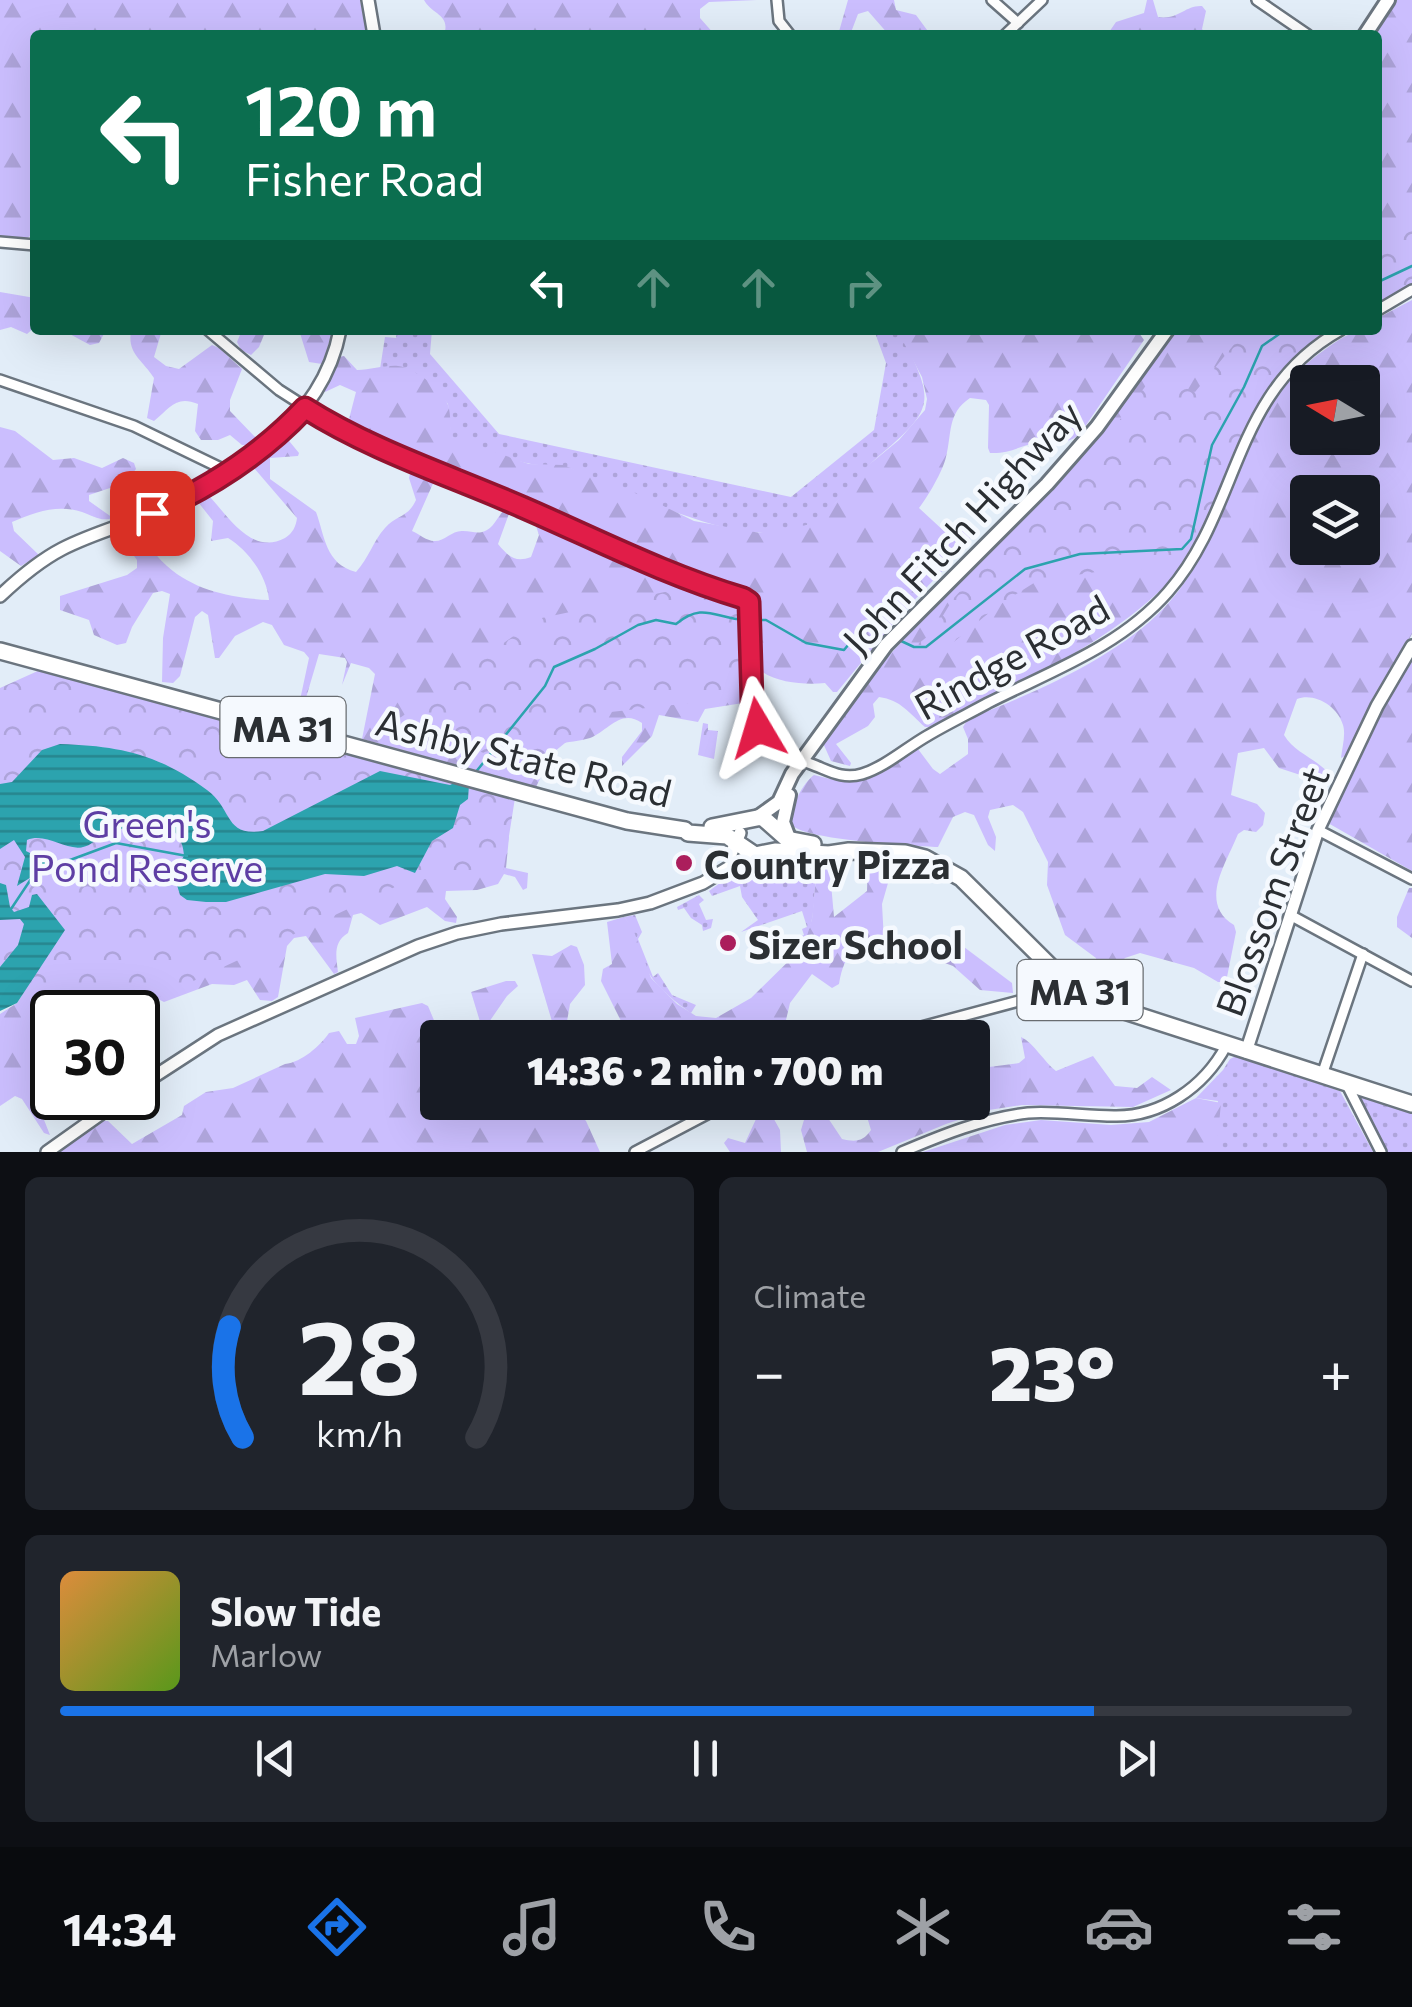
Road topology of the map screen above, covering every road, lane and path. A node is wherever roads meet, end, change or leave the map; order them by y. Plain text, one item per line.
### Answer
1 (368, 0) edge
2 (777, 0) edge
3 (992, 0) edge
4 (1042, 0) edge
5 (1257, 0) edge
6 (1388, 0) edge
7 (1018, 23) junction
8 (373, 30) edge
9 (786, 30) edge
10 (1010, 30) edge
11 (1301, 30) edge
12 (1367, 30) edge
13 (0, 242) edge
14 (30, 245) edge
15 (1412, 290) edge
16 (1382, 308) edge
17 (214, 335) edge
18 (338, 335) edge
19 (1164, 335) edge
20 (1334, 335) edge
21 (0, 380) edge
22 (305, 408) junction
23 (230, 472) junction
24 (0, 596) edge
25 (1412, 646) edge
26 (0, 651) edge
27 (802, 764) junction
28 (685, 830) junction
29 (1318, 830) junction
30 (755, 839) junction
31 (848, 851) junction
32 (1412, 879) edge
33 (709, 880) junction
34 (1290, 915) junction
35 (1364, 954) junction
36 (1412, 981) edge
37 (1075, 986) junction
38 (948, 1020) edge
39 (1226, 1046) junction
40 (1246, 1052) junction
41 (160, 1073) edge
42 (1322, 1076) junction
43 (1346, 1083) junction
44 (1412, 1104) edge
45 (92, 1120) edge
46 (696, 1120) edge
47 (47, 1152) edge
48 (636, 1152) edge
49 (902, 1152) edge
50 (1381, 1152) edge

1 - 8 street
2 - 9 street
3 - 7 street
4 - 7 street
5 - 11 street
6 - 12 main road
7 - 10 street
13 - 14 street
15 - 16 street
17 - 22 street
18 - 22 street
19 - 27 main road, John Fitch Highway
20 - 27 street, Rindge Road
21 - 23 street
22 - 23 street
22 - 27 street
23 - 24 street
25 - 29 street, Blossom Street
26 - 28 main road, Ashby State Road / MA 31
27 - 30 main road, John Fitch Highway
27 - 30 main road, John Fitch Highway
28 - 30 main road, Ashby State Road / MA 31
28 - 30 main road, Ashby State Road
29 - 32 street
29 - 34 street, Blossom Street
30 - 31 main road
30 - 31 main road, MA 31
30 - 33 street
30 - 33 street
31 - 37 main road, MA 31
33 - 41 street
34 - 35 street
34 - 40 street, Blossom Street
35 - 36 street
35 - 42 street
37 - 38 street
37 - 39 main road, MA 31
39 - 40 main road, MA 31
39 - 49 street
40 - 42 main road, MA 31
42 - 43 main road, MA 31
43 - 44 main road, MA 31
43 - 50 street
45 - 47 street
46 - 48 street

